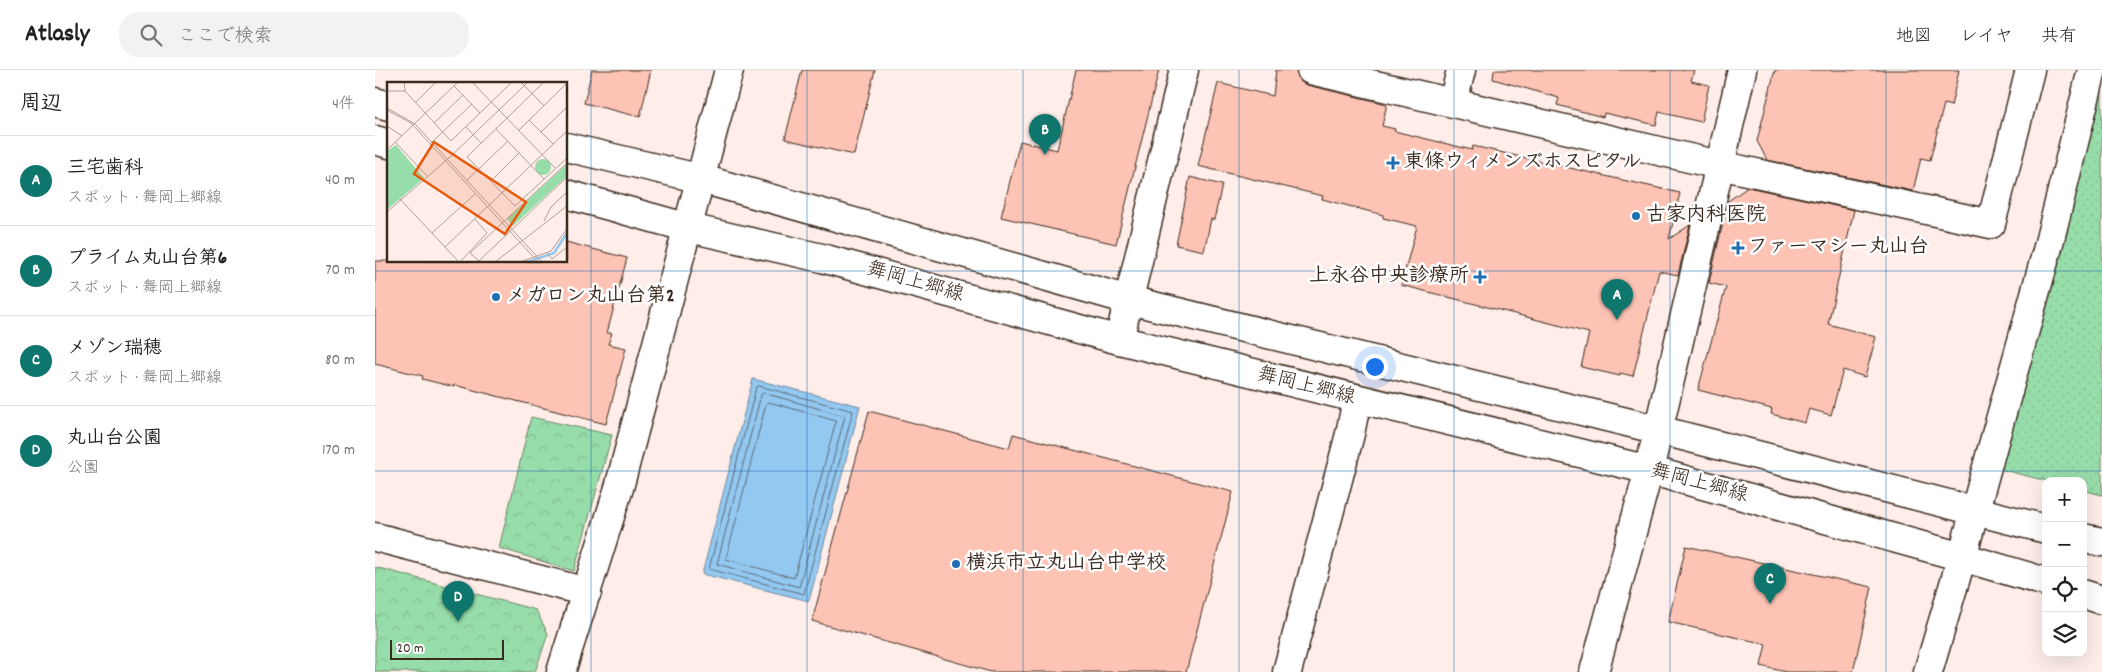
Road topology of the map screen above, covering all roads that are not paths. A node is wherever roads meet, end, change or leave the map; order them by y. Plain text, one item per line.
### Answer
1 (729, 70) edge
2 (1184, 70) edge
3 (1311, 70) edge
4 (1461, 70) edge
5 (1741, 70) edge
6 (2030, 70) edge
7 (2092, 70) edge
8 (1453, 103) junction
9 (567, 148) edge
10 (1719, 165) junction
11 (702, 179) junction
12 (567, 194) edge
13 (689, 228) junction
14 (1129, 300) junction
15 (1119, 340) junction
16 (1357, 399) junction
17 (1659, 430) junction
18 (1649, 470) junction
19 (1974, 511) junction
20 (2042, 528) edge
21 (375, 537) edge
22 (2087, 539) edge
23 (2102, 542) edge
24 (1962, 557) junction
25 (2042, 581) edge
26 (587, 592) junction
27 (2087, 595) edge
28 (2102, 600) edge
29 (561, 672) edge
30 (1287, 672) edge
31 (1593, 672) edge
32 (1928, 672) edge

1 - 11 street
2 - 14 street
3 - 8 street
4 - 8 street
5 - 10 street
6 - 10 street
7 - 19 street
8 - 10 street
9 - 11 street, 舞岡上郷線
10 - 17 street
11 - 13 street
11 - 14 street, 舞岡上郷線
12 - 13 street, 舞岡上郷線
13 - 15 street, 舞岡上郷線
13 - 26 street
14 - 15 street
14 - 17 street, 舞岡上郷線
15 - 16 street, 舞岡上郷線
16 - 18 street, 舞岡上郷線
16 - 30 street
17 - 18 street
17 - 19 street, 舞岡上郷線
18 - 24 street, 舞岡上郷線
18 - 31 street
19 - 20 street, 舞岡上郷線
19 - 24 street
21 - 26 street
22 - 23 street
24 - 25 street, 舞岡上郷線
24 - 32 street
26 - 29 street
27 - 28 street

